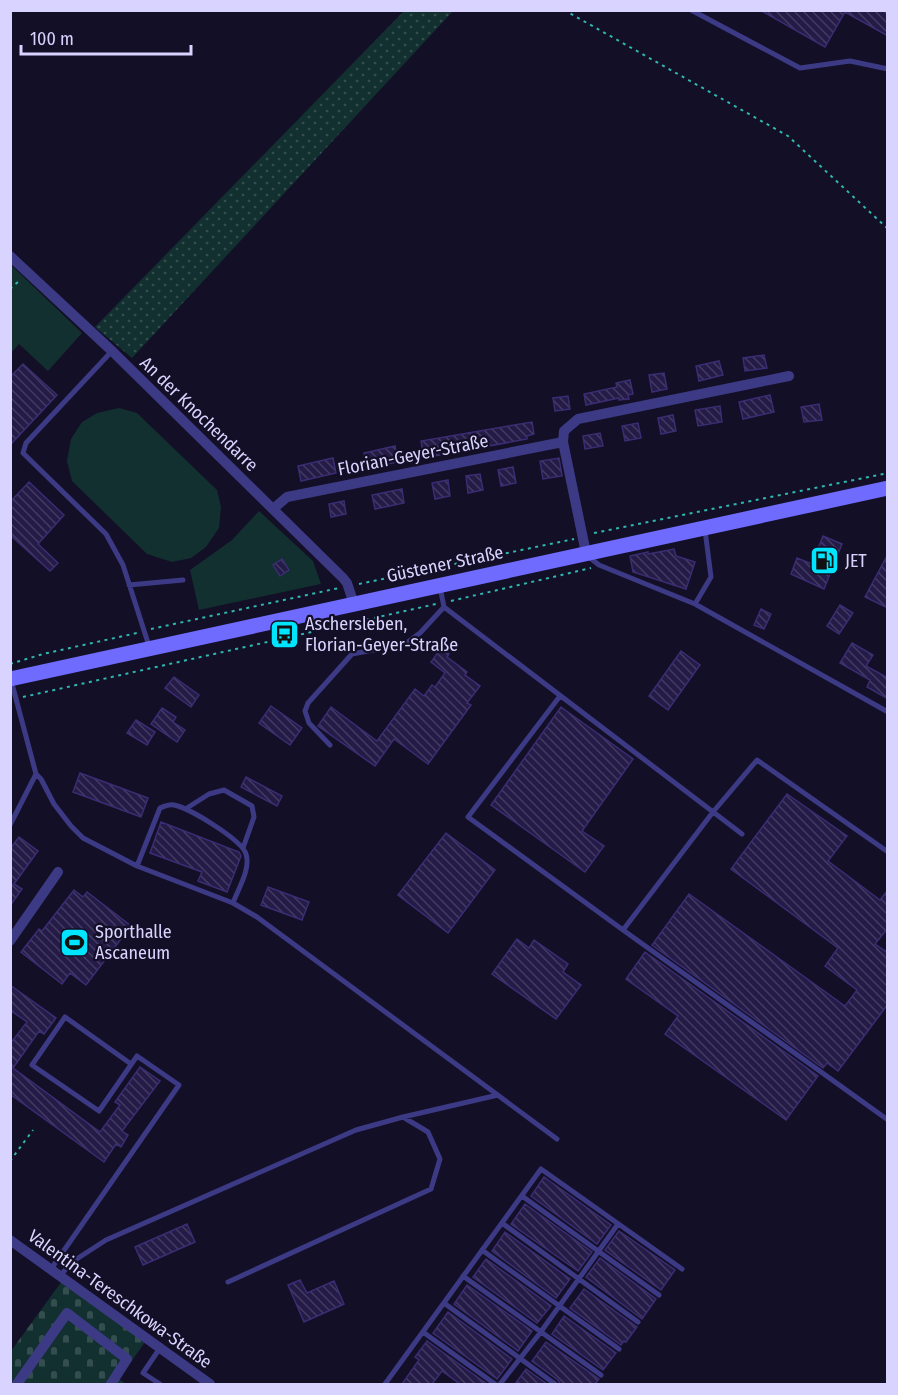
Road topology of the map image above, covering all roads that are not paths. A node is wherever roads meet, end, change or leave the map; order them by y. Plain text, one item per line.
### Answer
1 (691, 10) edge
2 (888, 69) edge
3 (10, 256) edge
4 (112, 351) junction
5 (789, 376) dead end
6 (563, 442) junction
7 (888, 488) edge
8 (273, 509) junction
9 (705, 528) junction
10 (586, 553) junction
11 (183, 580) dead end
12 (129, 585) junction
13 (440, 585) junction
14 (695, 603) junction
15 (354, 604) junction
16 (443, 605) junction
17 (150, 648) junction
18 (11, 679) edge
19 (560, 696) junction
20 (888, 712) edge
21 (330, 746) dead end
22 (36, 774) junction
23 (187, 808) junction
24 (713, 812) junction
25 (10, 825) edge
26 (742, 834) dead end
27 (243, 848) junction
28 (888, 852) edge
29 (137, 866) junction
30 (57, 872) dead end
31 (233, 903) junction
32 (623, 930) junction
33 (10, 941) edge
34 (131, 1064) junction
35 (498, 1095) junction
36 (404, 1117) junction
37 (888, 1120) edge
38 (557, 1140) dead end
39 (522, 1196) junction
40 (502, 1223) junction
41 (618, 1224) junction
42 (10, 1240) edge
43 (482, 1250) junction
44 (599, 1252) junction
45 (682, 1269) dead end
46 (56, 1272) junction
47 (463, 1276) junction
48 (579, 1279) junction
49 (228, 1282) dead end
50 (659, 1294) dead end
51 (444, 1303) junction
52 (559, 1306) junction
53 (638, 1322) dead end
54 (423, 1332) junction
55 (540, 1333) junction
56 (160, 1348) junction
57 (619, 1349) dead end
58 (520, 1359) junction
59 (601, 1375) dead end
60 (17, 1384) edge
61 (111, 1384) edge
62 (160, 1384) edge
63 (210, 1384) edge
64 (385, 1384) edge
65 (495, 1384) edge
66 (500, 1384) edge
67 (555, 1384) edge

1 - 2 lane
3 - 4 street, An der Knochendarre
4 - 8 street, An der Knochendarre
4 - 12 lane
5 - 6 street
6 - 8 street, Florian-Geyer-Straße
6 - 10 street
7 - 9 main road, Güstener Straße
8 - 15 street, An der Knochendarre
9 - 10 main road, Güstener Straße
9 - 14 lane
10 - 13 main road, Güstener Straße
10 - 14 lane
11 - 12 lane
12 - 17 lane
13 - 15 main road, Güstener Straße
13 - 16 lane
14 - 20 lane
15 - 17 main road, Güstener Straße
16 - 19 lane
16 - 21 lane
17 - 18 main road, Güstener Straße
18 - 22 lane, Güstener Straße
19 - 24 lane
19 - 32 lane
22 - 25 lane
22 - 29 lane, Güstener Straße
23 - 27 lane
23 - 27 lane
23 - 29 lane
24 - 26 lane
24 - 28 lane
24 - 32 lane
27 - 31 lane
29 - 31 lane, Güstener Straße
30 - 33 street
31 - 35 lane, Güstener Straße
32 - 37 lane
34 - 34 lane
34 - 46 lane
35 - 36 lane
35 - 38 lane, Güstener Straße
36 - 46 lane
36 - 49 lane
39 - 40 lane
39 - 41 lane
39 - 44 lane
40 - 43 lane
40 - 48 lane
41 - 44 lane
41 - 45 lane
42 - 46 street, Valentina-Tereschkowa-Straße
43 - 47 lane
43 - 52 lane
44 - 48 lane
44 - 50 lane
46 - 56 street, Valentina-Tereschkowa-Straße
47 - 51 lane
47 - 55 lane
48 - 52 lane
48 - 53 lane
51 - 54 lane
51 - 58 lane
52 - 55 lane
52 - 57 lane
54 - 64 lane
54 - 65 lane
55 - 58 lane
55 - 59 lane
56 - 62 lane
56 - 63 street, Valentina-Tereschkowa-Straße
58 - 66 lane
58 - 67 lane
60 - 61 street

